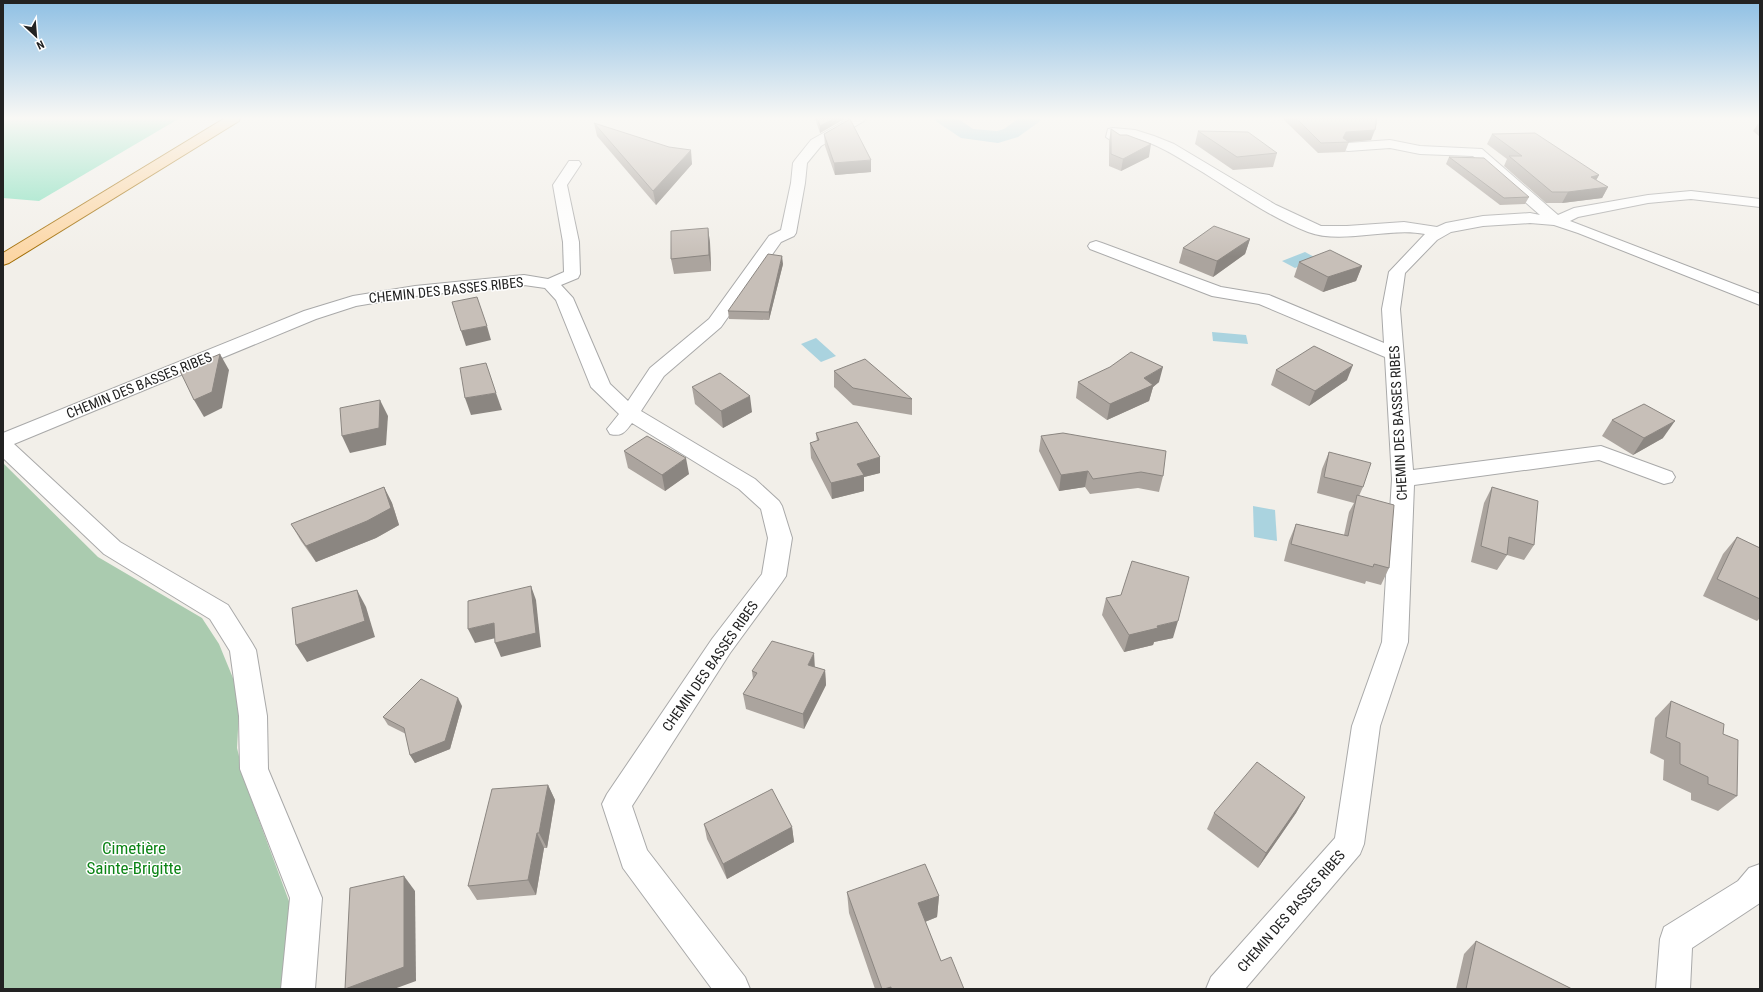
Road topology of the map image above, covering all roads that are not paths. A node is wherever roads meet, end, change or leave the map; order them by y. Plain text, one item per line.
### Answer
1 (159, 164) edge
2 (574, 164) dead end
3 (800, 164) edge
4 (1199, 164) edge
5 (1491, 164) edge
6 (1760, 203) edge
7 (1556, 221) junction
8 (1437, 232) junction
9 (1096, 246) dead end
10 (3, 260) edge
11 (550, 284) junction
12 (1760, 300) edge
13 (1395, 354) junction
14 (623, 421) junction
15 (3, 441) edge
16 (3, 446) edge
17 (1664, 477) dead end
18 (1403, 479) junction
19 (1760, 879) edge
20 (298, 989) edge
21 (733, 989) edge
22 (1223, 989) edge
23 (1673, 989) edge

1 - 10 main road
2 - 11 street
3 - 14 street
4 - 8 street
5 - 7 street
6 - 7 street
7 - 8 street, CHEMIN DES BASSES RIBES
7 - 12 street, CHEMIN DES BASSES RIBES
8 - 13 street, CHEMIN DES BASSES RIBES
9 - 13 street
11 - 14 street, CHEMIN DES BASSES RIBES
11 - 15 street, CHEMIN DES BASSES RIBES
13 - 18 street, CHEMIN DES BASSES RIBES
14 - 21 street, CHEMIN DES BASSES RIBES
16 - 20 street
17 - 18 street
18 - 22 street, CHEMIN DES BASSES RIBES
19 - 23 street

